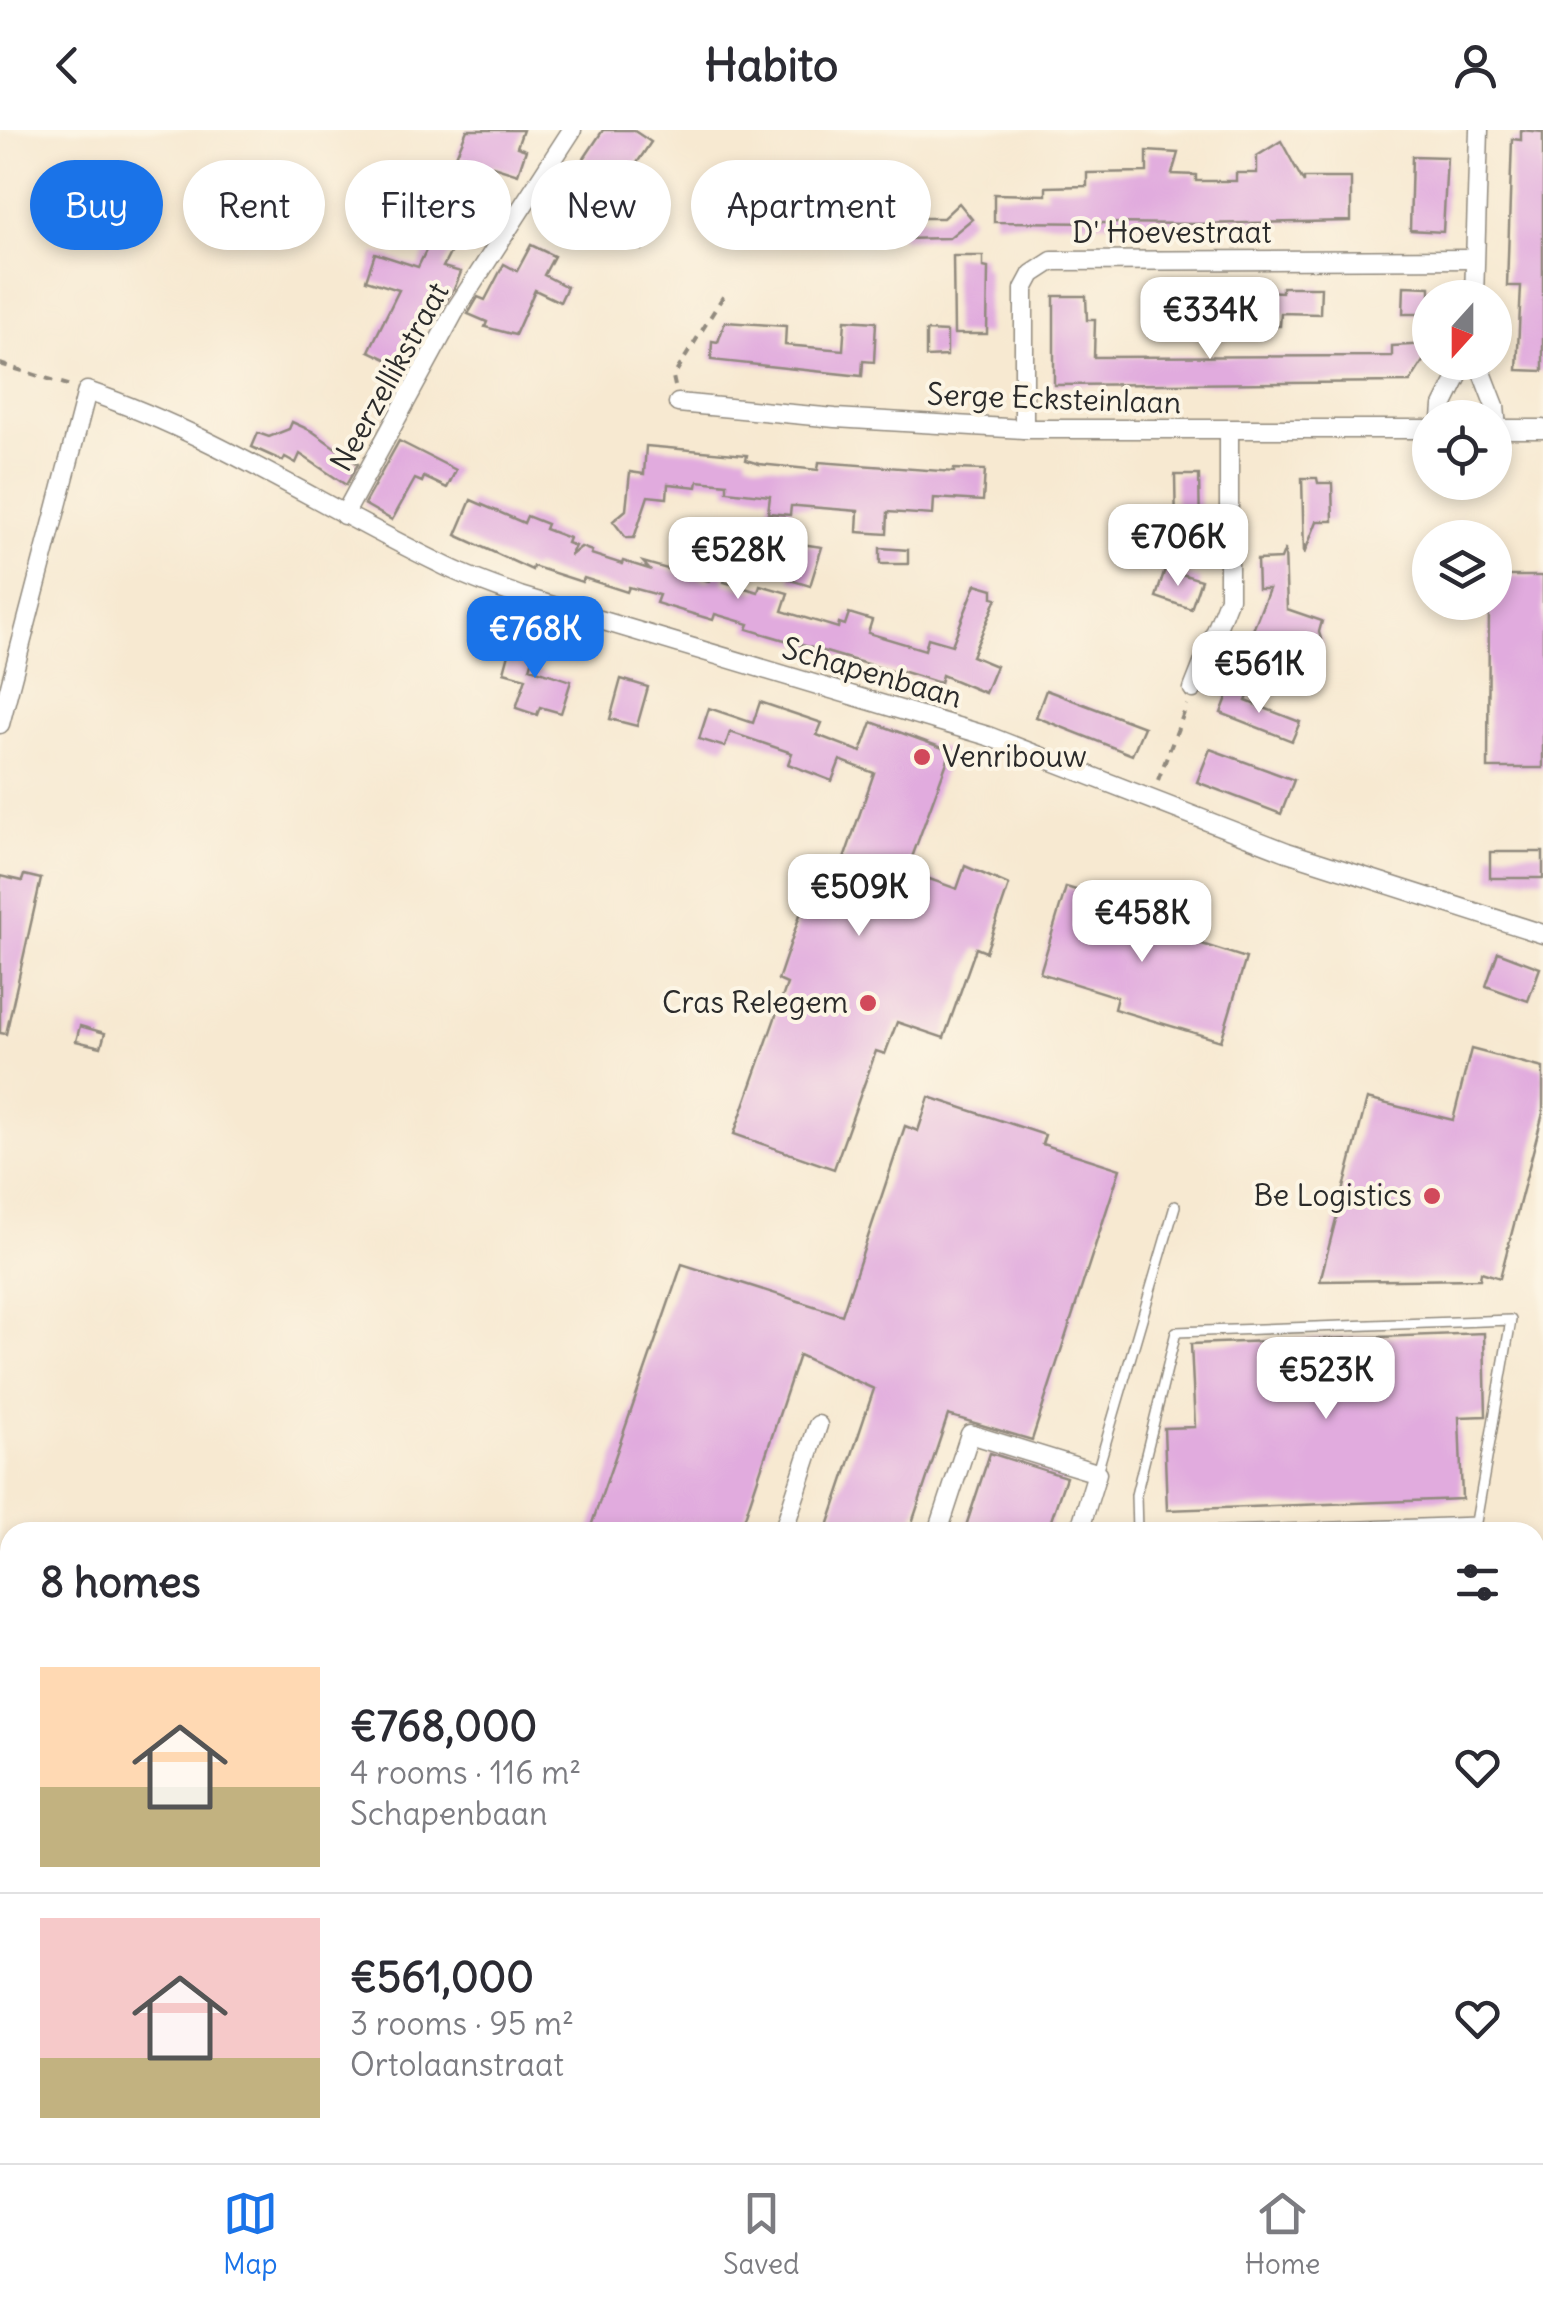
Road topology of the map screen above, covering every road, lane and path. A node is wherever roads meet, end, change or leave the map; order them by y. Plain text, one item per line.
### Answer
1 (572, 130) edge
2 (1479, 130) edge
3 (1474, 259) junction
4 (1474, 280) edge
5 (724, 295) dead end
6 (0, 364) edge
7 (86, 391) junction
8 (678, 403) joint
9 (1024, 429) junction
10 (1412, 429) edge
11 (1512, 429) edge
12 (1543, 429) edge
13 (1228, 430) junction
14 (344, 515) junction
15 (1193, 689) joint
16 (0, 724) edge
17 (1149, 798) junction
18 (1543, 934) edge
19 (1175, 1206) dead end
20 (818, 1425) dead end
21 (1097, 1473) junction
22 (786, 1522) edge
23 (941, 1522) edge
24 (1082, 1522) edge
25 (1137, 1522) edge
26 (1476, 1522) edge

1 - 14 street, Neerzellikstraat
2 - 3 street
3 - 4 street
3 - 9 street, D' Hoevestraat
5 - 8 path
6 - 7 path
7 - 14 street, Schapenbaan
7 - 16 street
8 - 9 street, Serge Ecksteinlaan
9 - 13 street, Serge Ecksteinlaan
10 - 13 street, Serge Ecksteinlaan
11 - 12 street
13 - 15 street
14 - 17 street, Schapenbaan
15 - 17 path
17 - 18 street, Schapenbaan
19 - 21 lane
20 - 22 street
21 - 23 street
21 - 24 street
25 - 26 lane

